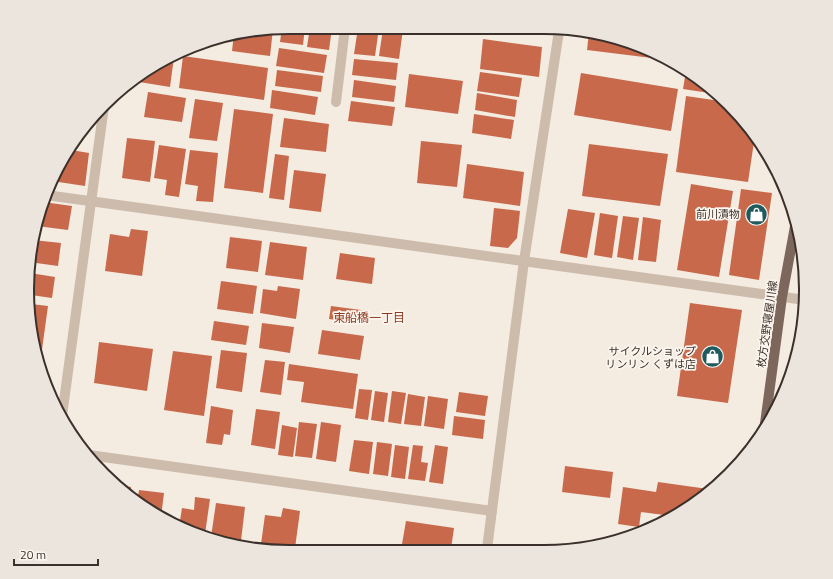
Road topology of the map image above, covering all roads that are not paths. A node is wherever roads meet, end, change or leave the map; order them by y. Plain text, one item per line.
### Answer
1 (344, 34) edge
2 (558, 35) edge
3 (336, 102) dead end
4 (103, 115) edge
5 (52, 195) edge
6 (91, 201) junction
7 (793, 236) edge
8 (524, 261) junction
9 (782, 297) junction
10 (798, 299) edge
11 (63, 408) edge
12 (766, 415) edge
13 (95, 456) edge
14 (492, 511) junction
15 (488, 545) edge

1 - 3 street
2 - 8 street
4 - 6 street
5 - 6 street
6 - 8 street
6 - 11 street
7 - 9 main road, 枚方交野寝屋川線
8 - 9 street
8 - 14 street
9 - 10 street
9 - 12 main road, 枚方交野寝屋川線
13 - 14 street
14 - 15 street

